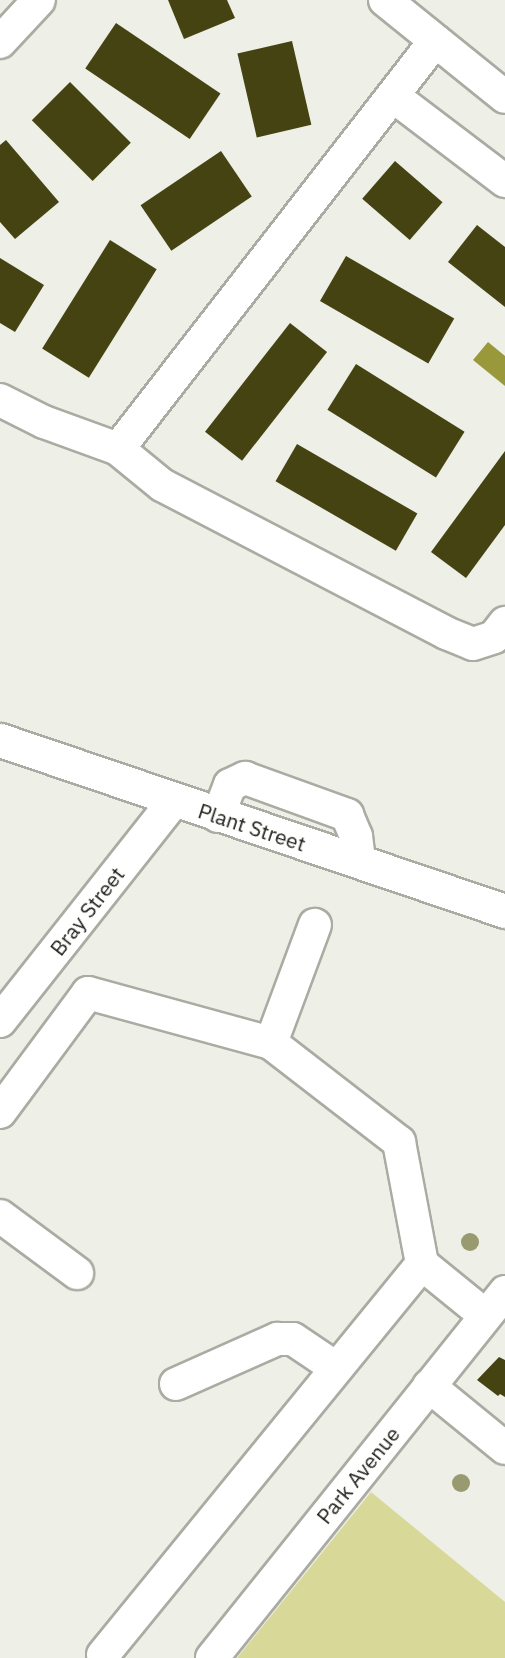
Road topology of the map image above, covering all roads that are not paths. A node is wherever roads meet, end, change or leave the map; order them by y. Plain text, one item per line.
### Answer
1 (39, 0) edge
2 (384, 0) edge
3 (435, 41) junction
4 (0, 42) edge
5 (393, 96) junction
6 (505, 97) edge
7 (505, 181) edge
8 (0, 400) edge
9 (118, 449) junction
10 (505, 624) edge
11 (0, 740) edge
12 (174, 801) junction
13 (218, 816) junction
14 (359, 862) junction
15 (505, 911) edge
16 (315, 925) dead end
17 (0, 1021) edge
18 (271, 1043) junction
19 (0, 1112) edge
20 (0, 1216) edge
21 (422, 1264) junction
22 (77, 1273) dead end
23 (496, 1304) edge
24 (336, 1368) junction
25 (176, 1384) dead end
26 (429, 1386) junction
27 (505, 1448) edge
28 (103, 1657) edge
29 (212, 1658) edge

1 - 4 street
2 - 3 street
3 - 5 street
3 - 6 street
5 - 7 street
5 - 9 street
8 - 9 street
9 - 10 street
11 - 12 main road, Plant Street
12 - 13 main road, Plant Street
12 - 17 street, Bray Street
13 - 14 main road, Plant Street
13 - 14 street
14 - 15 main road, Plant Street
16 - 18 street
18 - 19 street
18 - 21 street
20 - 22 street
21 - 23 street
21 - 24 street
23 - 26 street, Park Avenue
24 - 25 street
24 - 28 street
26 - 27 street
26 - 29 street, Park Avenue

